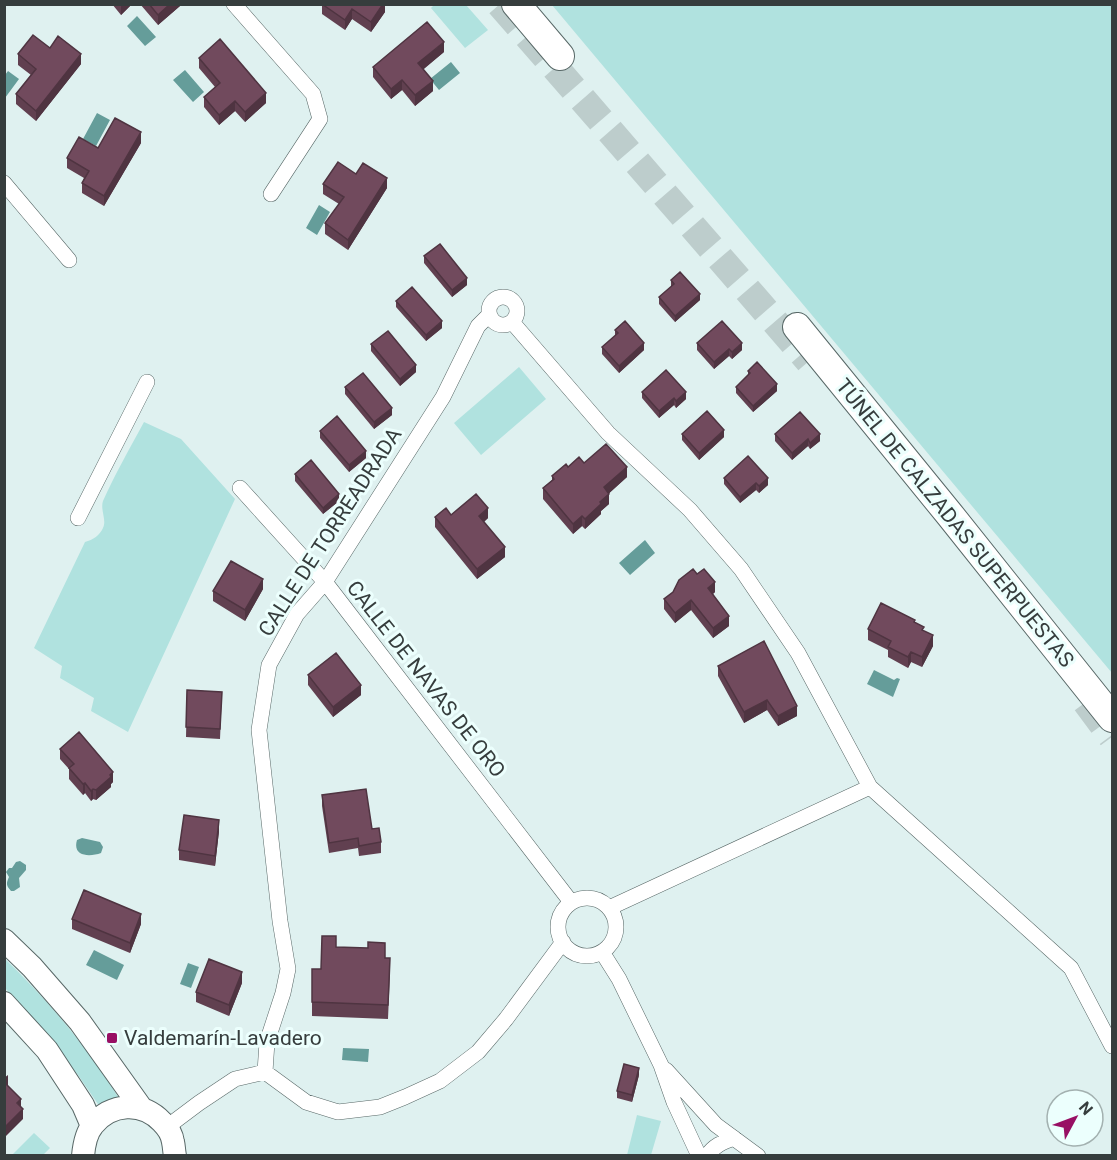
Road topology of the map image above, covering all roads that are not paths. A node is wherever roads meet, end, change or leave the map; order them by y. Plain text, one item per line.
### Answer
1 (234, 4) edge
2 (516, 4) edge
3 (560, 56) dead end
4 (4, 183) edge
5 (271, 194) dead end
6 (69, 260) dead end
7 (489, 315) junction
8 (512, 322) junction
9 (796, 327) dead end
10 (147, 382) dead end
11 (240, 488) dead end
12 (78, 518) dead end
13 (326, 582) junction
14 (1113, 718) tunnel mouth
15 (870, 787) junction
16 (571, 902) junction
17 (609, 908) junction
18 (4, 940) edge
19 (563, 942) junction
20 (602, 952) junction
21 (4, 1003) edge
22 (1113, 1046) edge
23 (661, 1065) junction
24 (265, 1072) junction
25 (142, 1109) junction
26 (716, 1125) junction
27 (92, 1126) junction
28 (167, 1127) junction
29 (691, 1138) junction
30 (734, 1138) junction
31 (83, 1155) edge
32 (175, 1155) edge
33 (699, 1155) edge
34 (707, 1155) edge
35 (758, 1155) edge

1 - 5 street
2 - 3 highway
4 - 6 street
7 - 8 street
7 - 8 street
7 - 13 street, CALLE DE TORREADRADA
8 - 15 street
9 - 14 highway, TÚNEL DE CALZADAS SUPERPUESTAS
10 - 12 street
11 - 13 street, CALLE DE NAVAS DE ORO
13 - 16 street, CALLE DE NAVAS DE ORO
13 - 24 street, CALLE DE TORREADRADA
15 - 17 street
15 - 22 street
16 - 17 street
16 - 19 street
17 - 20 street
18 - 25 street
19 - 20 street
19 - 24 street
20 - 23 street
21 - 27 street
23 - 26 street
23 - 29 street
24 - 28 street
25 - 27 street
25 - 28 street
26 - 29 street
26 - 30 street
27 - 31 street
28 - 32 street
29 - 33 street
30 - 34 street
30 - 35 street

